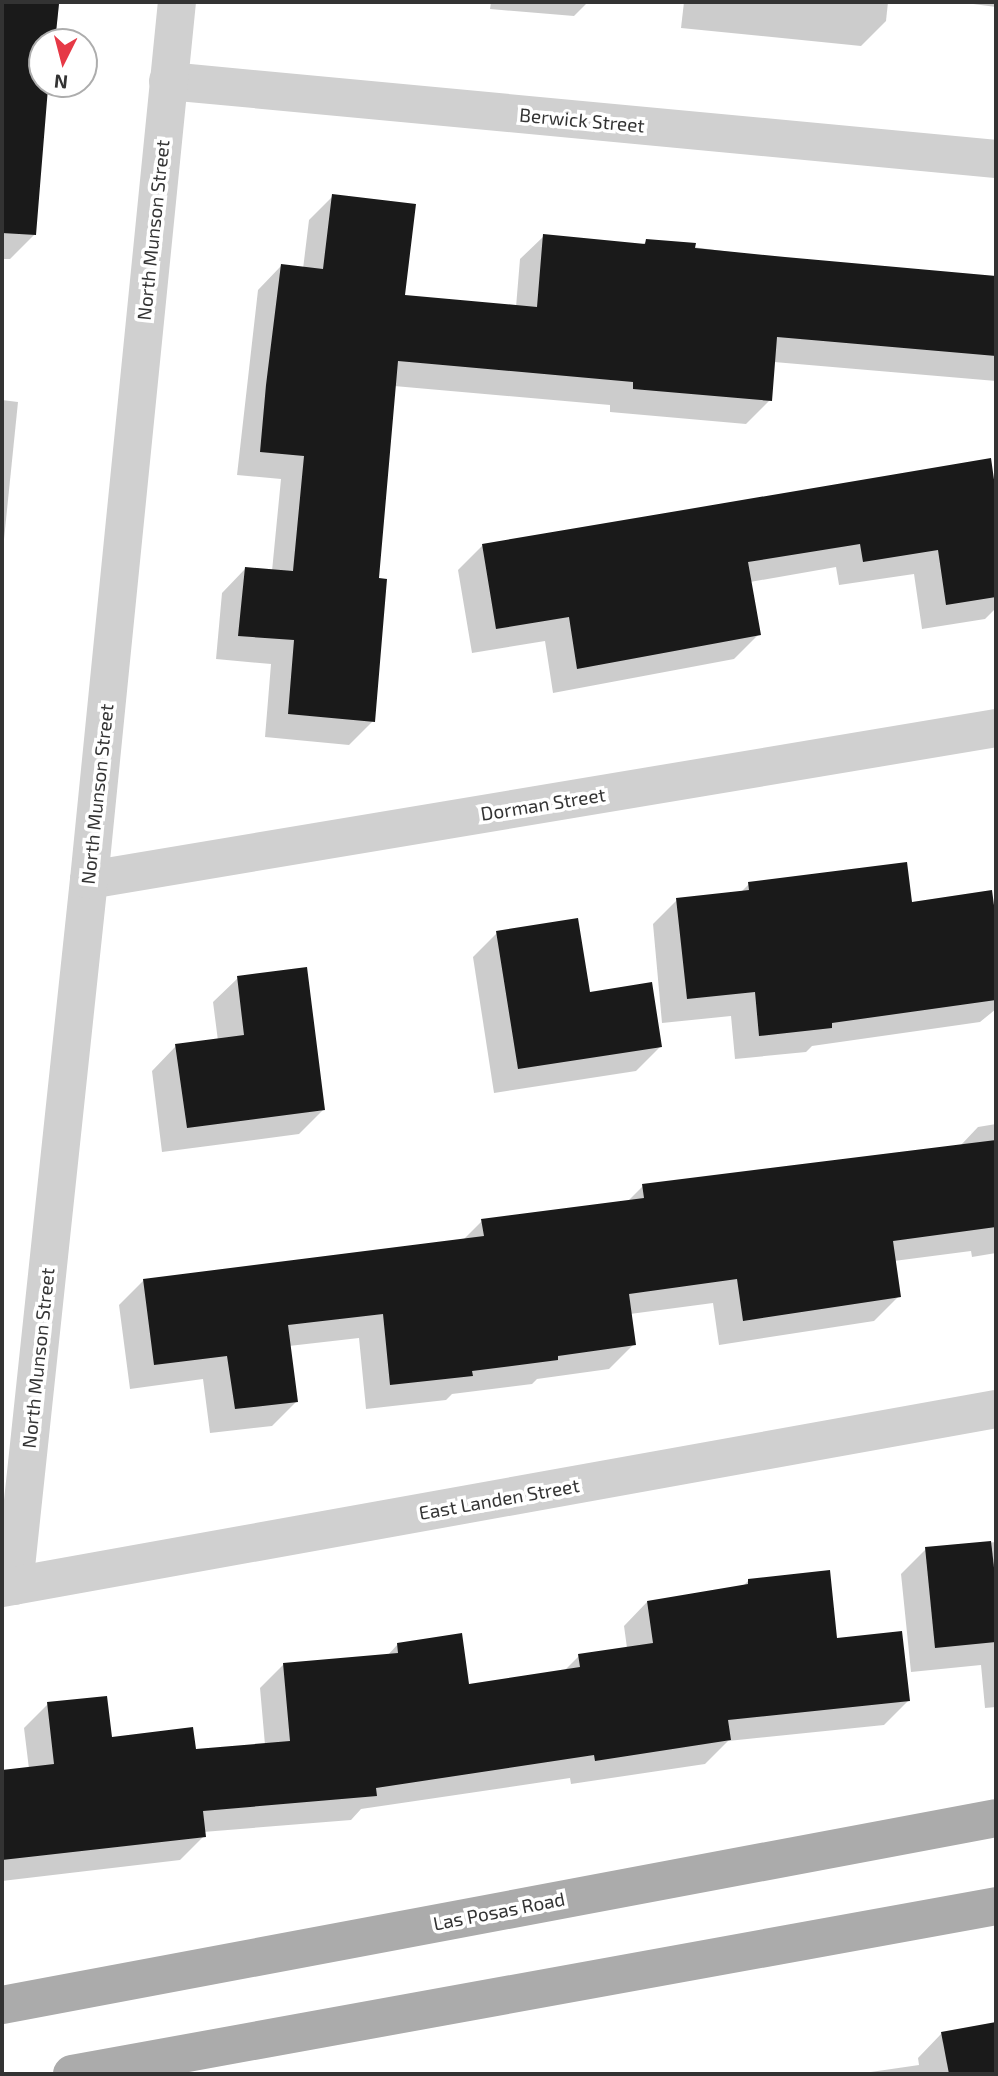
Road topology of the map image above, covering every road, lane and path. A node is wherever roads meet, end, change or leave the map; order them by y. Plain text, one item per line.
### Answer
1 (177, 2) edge
2 (168, 81) junction
3 (996, 159) edge
4 (996, 728) edge
5 (89, 880) junction
6 (996, 1409) edge
7 (8, 1587) edge
8 (996, 1818) edge
9 (996, 1906) edge
10 (2, 2005) edge
11 (72, 2074) edge

1 - 2 street, North Munson Street
2 - 3 street, Berwick Street
2 - 5 street, North Munson Street
4 - 5 street, Dorman Street
5 - 7 street, North Munson Street
6 - 7 street, East Landen Street
8 - 10 main road, Las Posas Road
9 - 11 main road

